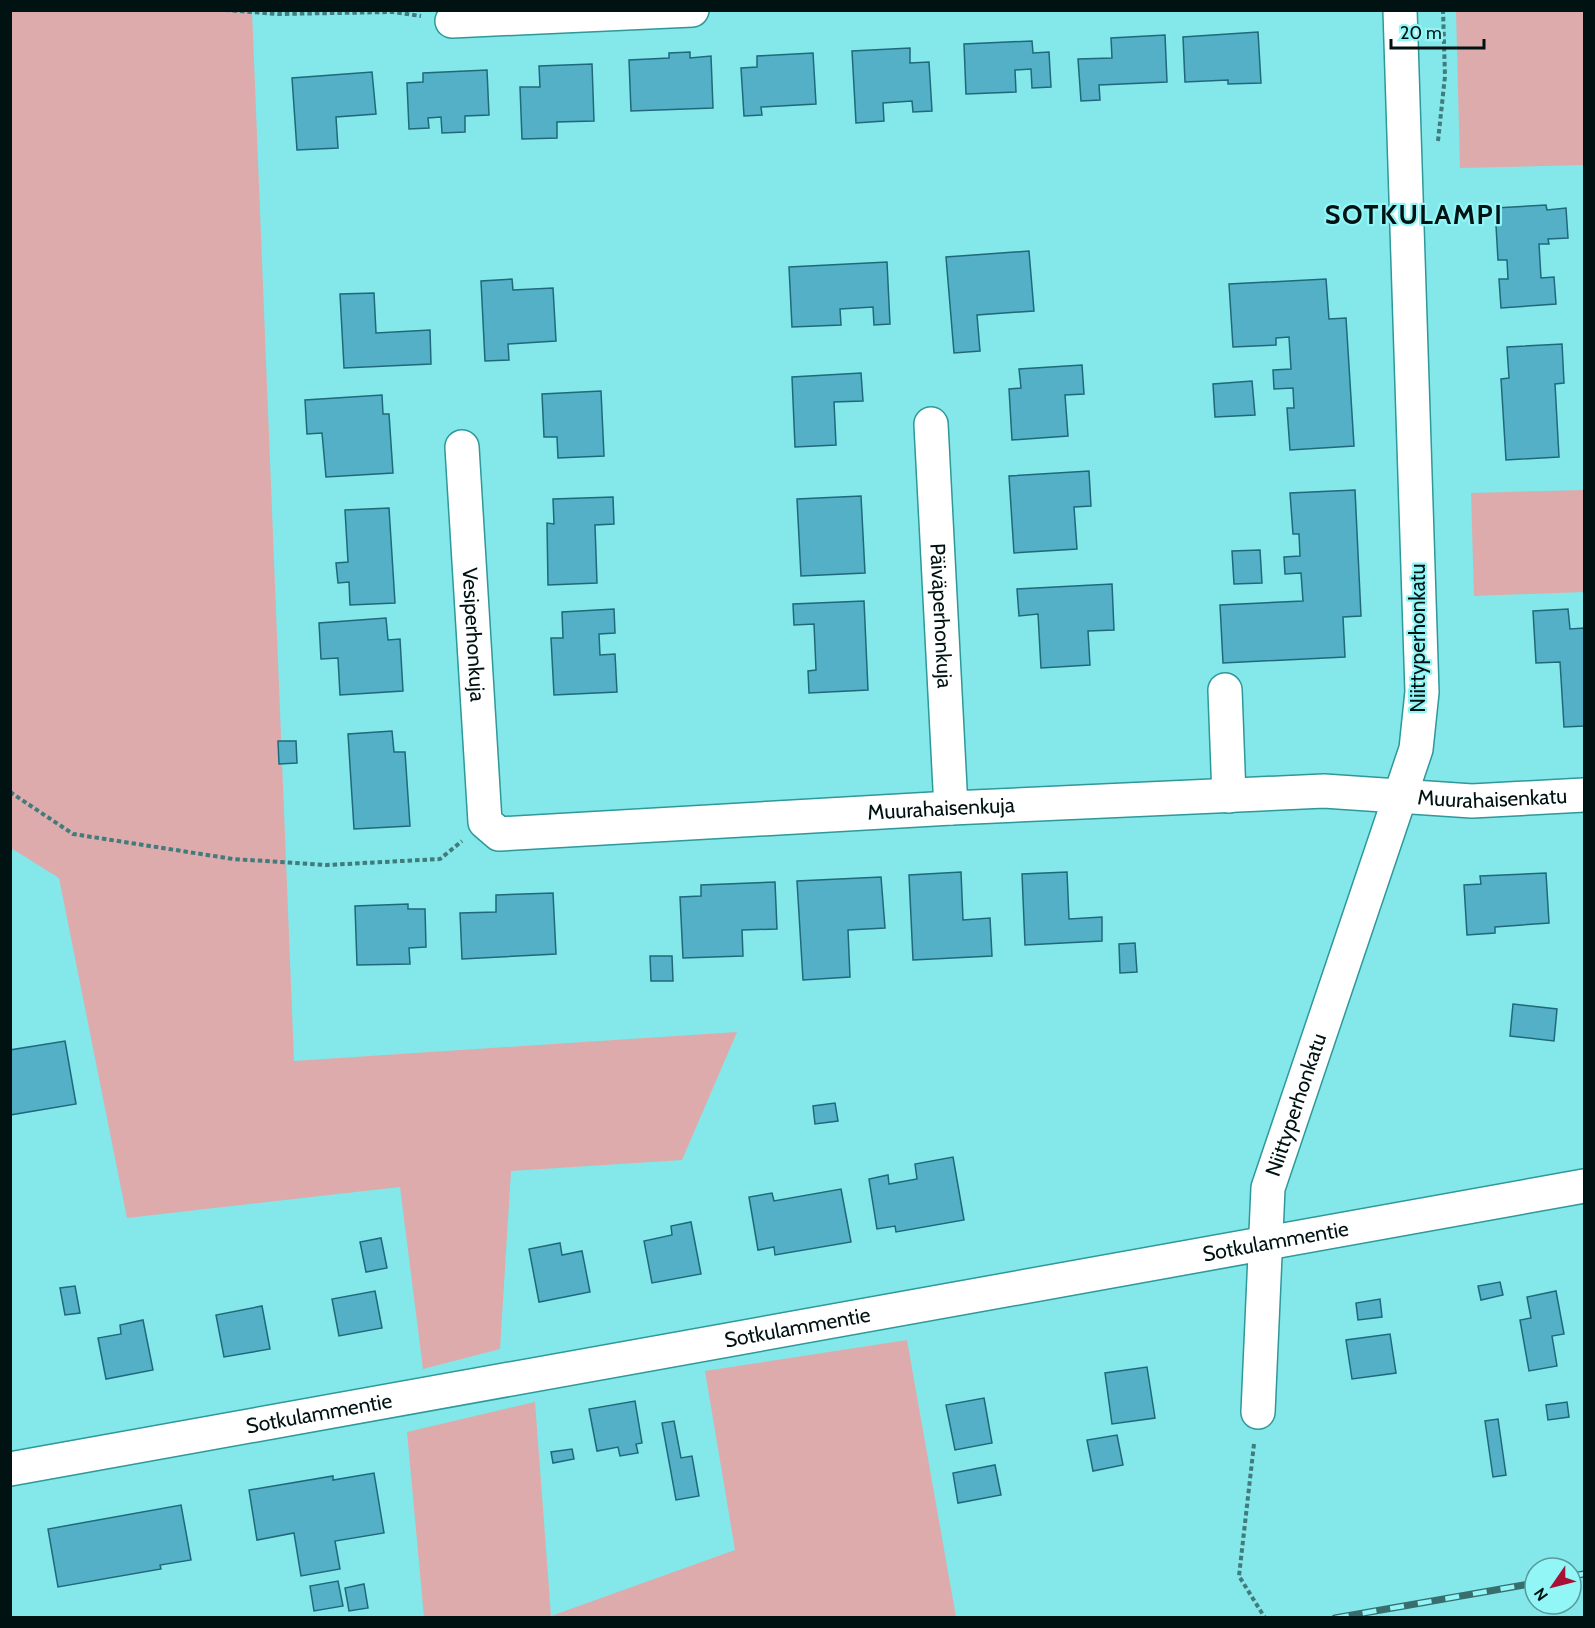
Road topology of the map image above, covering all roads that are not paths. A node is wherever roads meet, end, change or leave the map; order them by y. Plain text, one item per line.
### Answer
1 (692, 10) edge
2 (1400, 10) edge
3 (452, 21) road end
4 (931, 424) dead end
5 (462, 447) dead end
6 (1225, 690) dead end
7 (1584, 795) edge
8 (1229, 796) junction
9 (1401, 798) junction
10 (951, 808) junction
11 (485, 822) joint
12 (1584, 1186) edge
13 (1265, 1242) junction
14 (1258, 1412) road end
15 (10, 1468) edge

1 - 3 street
2 - 9 street, Niittyperhonkatu
4 - 10 street, Päiväperhonkuja
5 - 11 street, Vesiperhonkuja
6 - 8 street
7 - 9 street, Muurahaisenkatu
8 - 9 street, Muurahaisenkuja
8 - 10 street, Muurahaisenkuja
9 - 13 street, Niittyperhonkatu
10 - 11 street, Muurahaisenkuja
12 - 13 street, Sotkulammentie
13 - 14 street, Niittyperhonkatu
13 - 15 street, Sotkulammentie

